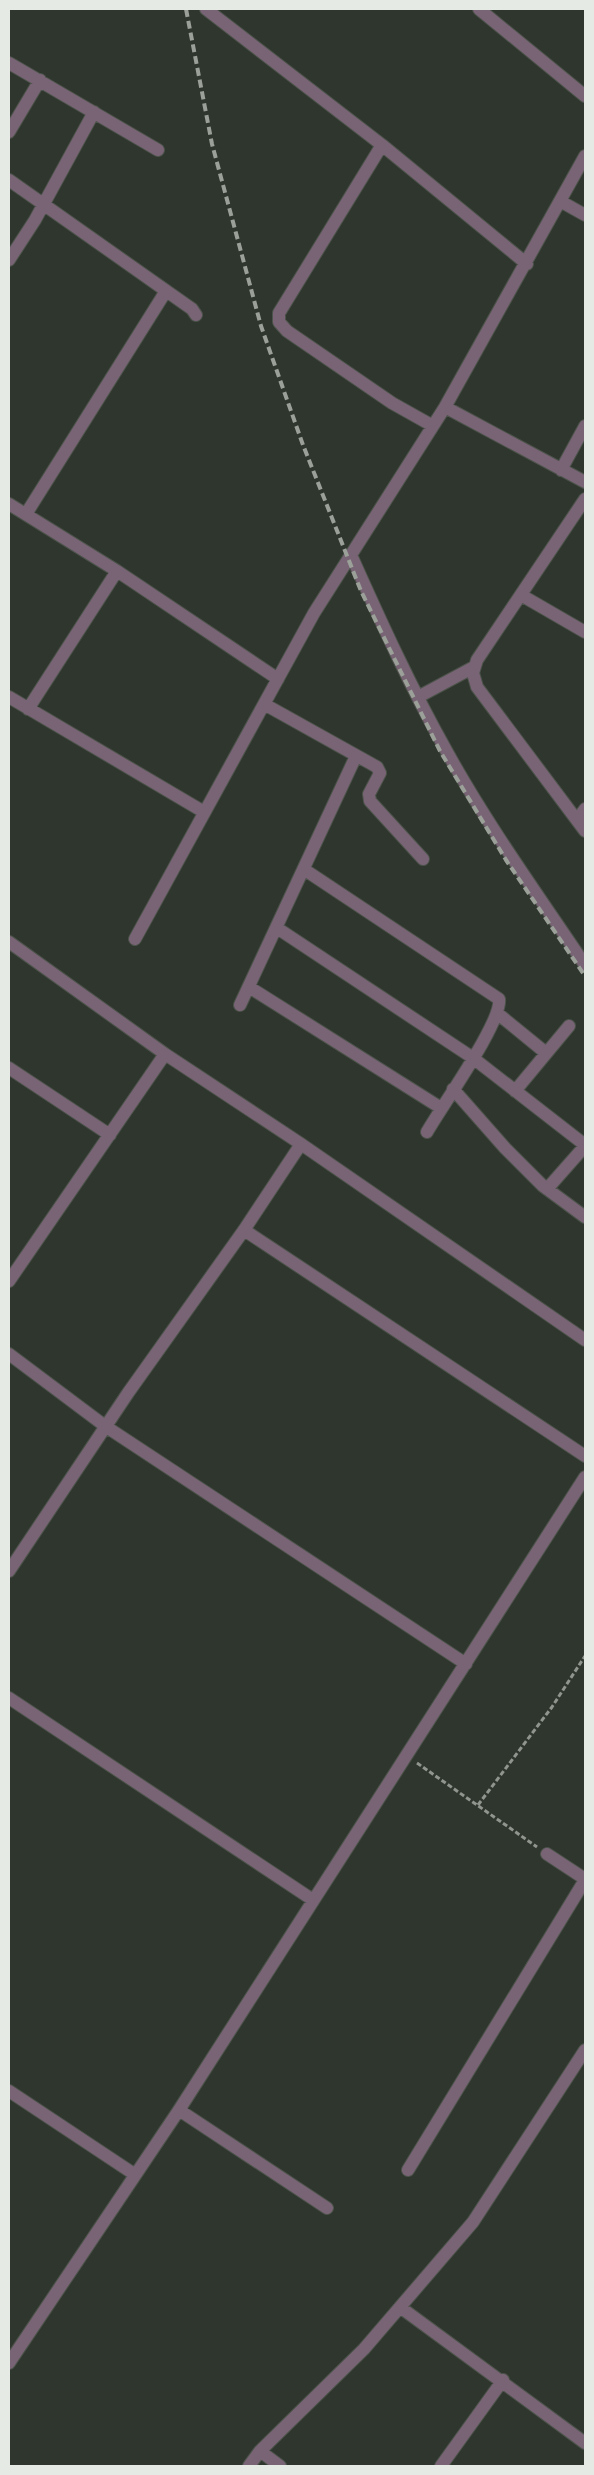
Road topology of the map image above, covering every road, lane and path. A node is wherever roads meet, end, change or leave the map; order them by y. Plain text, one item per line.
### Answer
1 (206, 9) edge
2 (479, 9) edge
3 (9, 63) edge
4 (40, 80) junction
5 (585, 96) edge
6 (94, 112) junction
7 (9, 132) edge
8 (382, 145) junction
9 (158, 150) dead end
10 (585, 156) edge
11 (9, 180) edge
12 (560, 201) junction
13 (44, 204) junction
14 (585, 215) edge
15 (9, 260) edge
16 (527, 264) junction
17 (166, 291) junction
18 (196, 315) dead end
19 (445, 407) junction
20 (433, 426) junction
21 (585, 426) edge
22 (561, 470) junction
23 (585, 482) edge
24 (585, 498) edge
25 (9, 504) edge
26 (26, 514) junction
27 (351, 555) junction
28 (117, 571) junction
29 (521, 595) junction
30 (585, 632) edge
31 (474, 667) junction
32 (278, 679) junction
33 (9, 697) edge
34 (418, 698) junction
35 (264, 704) junction
36 (28, 709) junction
37 (356, 756) junction
38 (585, 809) edge
39 (204, 812) junction
40 (577, 820) junction
41 (585, 831) edge
42 (423, 859) dead end
43 (305, 870) junction
44 (277, 928) junction
45 (135, 939) dead end
46 (9, 942) edge
47 (585, 964) edge
48 (249, 987) junction
49 (240, 1005) dead end
50 (497, 1013) junction
51 (569, 1026) dead end
52 (546, 1053) junction
53 (165, 1054) junction
54 (473, 1058) junction
55 (9, 1068) edge
56 (453, 1090) junction
57 (515, 1091) junction
58 (441, 1108) junction
59 (428, 1132) dead end
60 (110, 1135) junction
61 (301, 1144) junction
62 (585, 1145) edge
63 (547, 1189) junction
64 (585, 1217) edge
65 (244, 1230) junction
66 (11, 1273) edge
67 (585, 1340) edge
68 (9, 1354) edge
69 (105, 1426) junction
70 (585, 1456) edge
71 (585, 1477) edge
72 (9, 1571) edge
73 (585, 1656) edge
74 (466, 1664) junction
75 (9, 1698) edge
76 (407, 1755) junction
77 (478, 1805) junction
78 (547, 1854) joint
79 (585, 1880) edge
80 (313, 1900) junction
81 (585, 2050) edge
82 (9, 2090) edge
83 (179, 2110) junction
84 (408, 2170) dead end
85 (134, 2174) junction
86 (327, 2208) dead end
87 (400, 2307) junction
88 (9, 2363) edge
89 (503, 2380) junction
90 (585, 2443) edge
91 (260, 2451) junction
92 (445, 2465) edge
93 (249, 2466) edge
94 (280, 2466) edge

1 - 8 street
2 - 5 street
3 - 4 street
4 - 6 street
4 - 7 street
6 - 9 street
6 - 13 street
8 - 16 street
8 - 20 street
10 - 12 street
11 - 13 street
12 - 14 street
12 - 16 street
13 - 15 street
13 - 17 street
16 - 19 street
17 - 18 street
17 - 26 street
19 - 20 street
19 - 22 street
20 - 27 street
21 - 22 street
22 - 23 street
24 - 29 street
25 - 26 street
26 - 28 street
27 - 32 street
27 - 34 street
28 - 32 street
28 - 36 street
29 - 30 street
29 - 31 street
31 - 34 street
31 - 40 street
32 - 35 street
33 - 36 street
34 - 47 street
35 - 37 street
35 - 39 street
36 - 39 street
37 - 42 street
37 - 43 street
38 - 40 street
39 - 45 street
40 - 41 street
43 - 44 street
43 - 50 street
44 - 48 street
44 - 54 street
46 - 53 street
48 - 49 street
48 - 58 street
50 - 52 street
50 - 54 street
51 - 52 street
52 - 57 street
53 - 60 street
53 - 61 street
54 - 56 street
54 - 57 street
55 - 60 street
56 - 58 street
56 - 63 street
57 - 62 street
58 - 59 street
60 - 66 street
61 - 65 street
61 - 67 street
62 - 63 street
63 - 64 street
65 - 69 street
65 - 70 street
68 - 69 street
69 - 72 street
69 - 74 street
71 - 74 street
73 - 77 path
74 - 76 street
75 - 80 street
76 - 77 path
76 - 80 street
77 - 78 path
78 - 79 street
79 - 84 street
80 - 83 street
81 - 87 street
82 - 85 street
83 - 85 street
83 - 86 street
85 - 88 street
87 - 89 street
87 - 91 street
89 - 90 street
89 - 92 street
91 - 93 street
91 - 94 street

